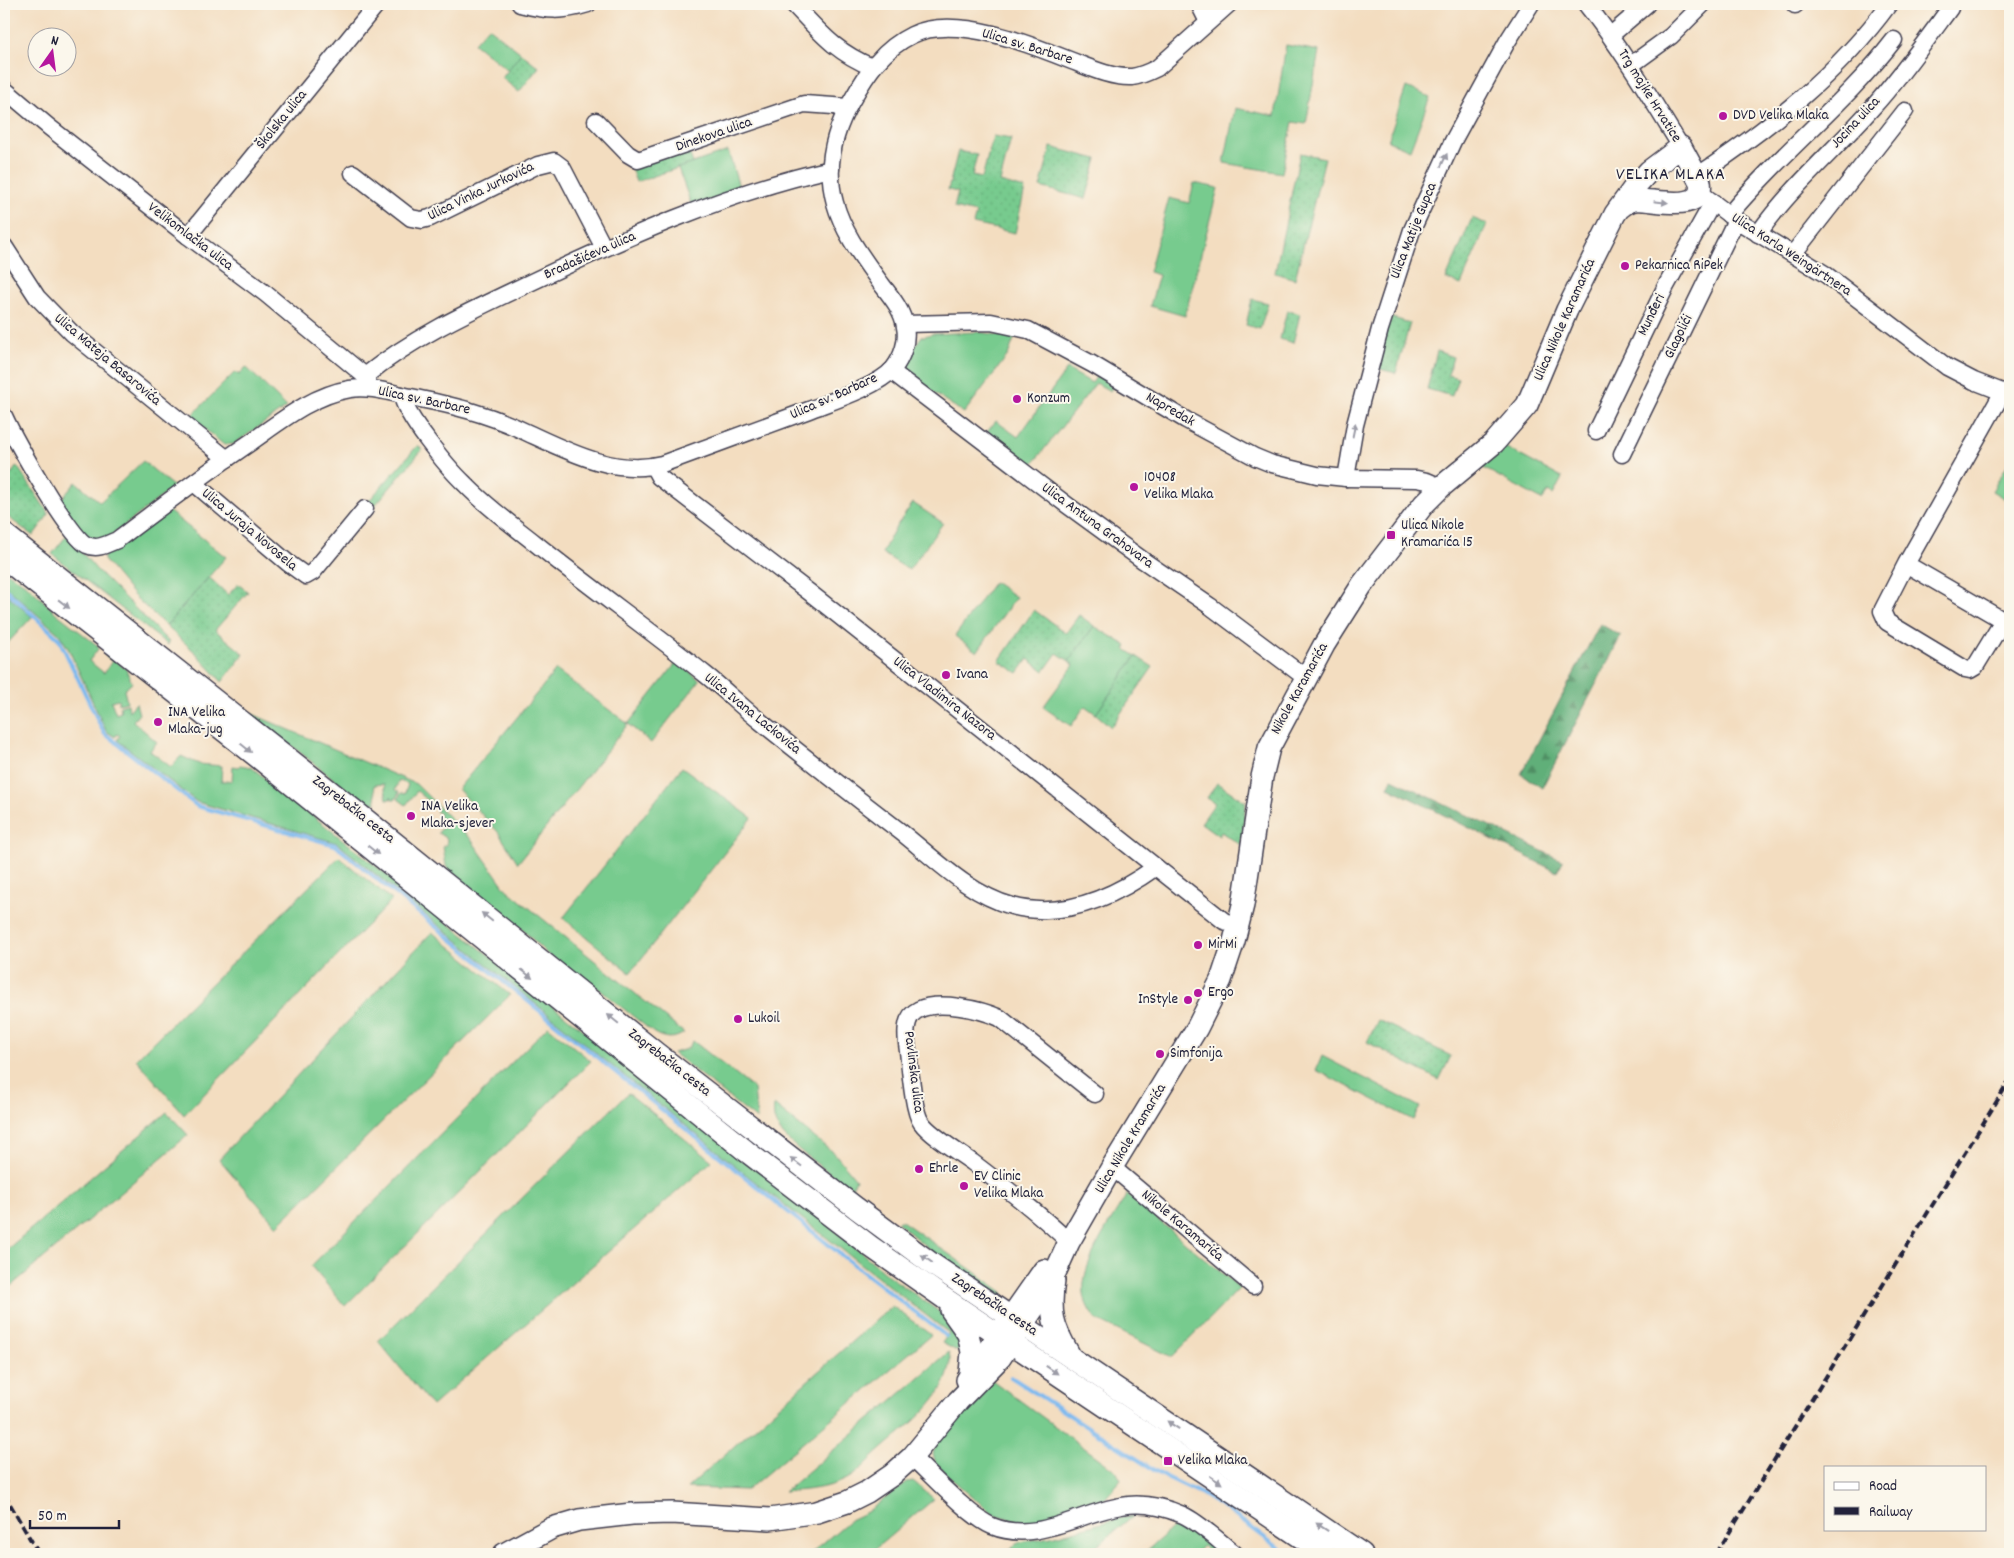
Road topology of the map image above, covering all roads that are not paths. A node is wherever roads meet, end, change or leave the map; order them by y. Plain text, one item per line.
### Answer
1 (376, 4) edge
2 (520, 4) edge
3 (588, 4) edge
4 (793, 4) edge
5 (1199, 4) edge
6 (1229, 4) edge
7 (1531, 4) edge
8 (1586, 4) edge
9 (1647, 4) edge
10 (1703, 4) edge
11 (1889, 4) edge
12 (566, 7) edge
13 (1950, 8) dead end
14 (1208, 22) junction
15 (1611, 35) junction
16 (1894, 40) dead end
17 (1631, 65) junction
18 (872, 67) junction
19 (4, 89) edge
20 (848, 107) junction
21 (1905, 111) dead end
22 (596, 121) dead end
23 (1681, 147) junction
24 (831, 169) junction
25 (353, 173) dead end
26 (1703, 190) junction
27 (1621, 207) junction
28 (1733, 218) junction
29 (1758, 234) junction
30 (188, 236) junction
31 (4, 246) edge
32 (604, 248) junction
33 (1794, 254) junction
34 (905, 324) junction
35 (892, 371) junction
36 (367, 383) junction
37 (2007, 394) edge
38 (402, 395) junction
39 (4, 416) edge
40 (1596, 431) dead end
41 (1622, 454) dead end
42 (226, 459) junction
43 (653, 466) junction
44 (1346, 478) junction
45 (194, 483) junction
46 (1441, 487) junction
47 (364, 509) dead end
48 (4, 534) edge
49 (4, 558) edge
50 (1906, 564) junction
51 (1306, 678) junction
52 (1156, 867) junction
53 (1239, 926) junction
54 (1095, 1094) dead end
55 (1112, 1167) junction
56 (1070, 1242) junction
57 (1055, 1274) junction
58 (1253, 1286) dead end
59 (944, 1298) junction
60 (1017, 1321) junction
61 (1005, 1338) junction
62 (1070, 1356) junction
63 (970, 1373) junction
64 (958, 1401) junction
65 (912, 1457) junction
66 (504, 1554) edge
67 (1235, 1554) edge
68 (1326, 1554) edge
69 (1362, 1554) edge

1 - 30 street, Školska ulica
2 - 12 street
3 - 12 street
4 - 18 street
5 - 14 street
6 - 14 street, Ulica sv. Barbare
44 -> 7 street, Ulica Matije Gupca
8 - 15 street, Trg majke Hrvatice
9 - 15 street
10 - 17 street
11 - 26 street
13 - 29 street, Jocina ulica
14 - 18 street, Ulica sv. Barbare
15 - 17 street, Trg majke Hrvatice
16 - 28 street, Glagolići
17 - 23 street, Trg majke Hrvatice
18 - 20 street, Ulica sv. Barbare
19 - 30 street, Velikomlačka ulica
20 - 22 street, Dinekova ulica
20 - 24 street, Ulica sv. Barbare
21 - 33 street, Jocina ulica
23 - 26 main road, Trg majke Hrvatice
23 - 27 main road, Ulica Nikole Karamarića
24 - 32 street, Bradašićeva ulica
24 - 34 street, Ulica sv. Barbare
25 - 32 street, Ulica Vinka Jurkovića
27 -> 26 main road
26 - 28 street, Ulica Karla Weingärtnera
26 - 40 street, Munđeri
27 - 46 main road, Ulica Nikole Karamarića
28 - 29 street, Ulica Karla Weingärtnera
28 - 41 street, Glagolići
29 - 33 street, Ulica Karla Weingärtnera
30 - 36 street, Velikomlačka ulica
31 - 42 street, Ulica Mateja Basarovića
32 - 36 street, Bradašićeva ulica
33 - 37 street, Ulica Karla Weingärtnera
34 - 35 street, Ulica sv. Barbare
34 - 44 street, Napredak
35 - 43 street, Ulica sv. Barbare
35 - 51 street, Ulica Antuna Grahovara
36 - 38 street, Ulica sv. Barbare
36 - 42 street, Ulica sv. Barbare
37 - 50 street, Ulica Karla Weingärtnera
38 - 43 street, Ulica sv. Barbare
38 - 52 street, Ulica Ivana Lackovića
39 - 45 street, Ulica sv. Barbare
42 - 45 street, Ulica sv. Barbare
43 - 52 street, Ulica Vladimira Nazora
44 - 46 street, Napredak
45 - 47 street, Ulica Juraja Novosela
46 - 51 main road, Nikole Karamarića
60 -> 48 main road, Zagrebačka cesta
49 -> 59 main road, Zagrebačka cesta
50 - 50 street, Ulica Karla Weingärtnera
51 - 53 main road, Nikole Karamarića
52 - 53 street, Ulica Vladimira Nazora
53 - 55 main road, Ulica Nikole Kramarića
54 - 56 street, Pavlinska ulica
55 - 56 main road, Ulica Nikole Kramarića
55 - 58 street, Nikole Karamarića
56 - 57 main road, Ulica Nikole Kramarića
56 - 60 main road, Ulica Nikole Kramarića
57 - 60 main road, Ulica Nikole Kramarića
57 - 62 main road
59 - 61 main road, Zagrebačka cesta
59 - 63 main road
60 - 61 main road
60 - 62 main road, Zagrebačka cesta
61 - 63 main road
61 - 64 main road
61 -> 68 main road, Zagrebačka cesta
69 -> 62 main road, Zagrebačka cesta
63 - 64 main road
64 - 65 main road
65 - 66 main road
65 - 67 street

